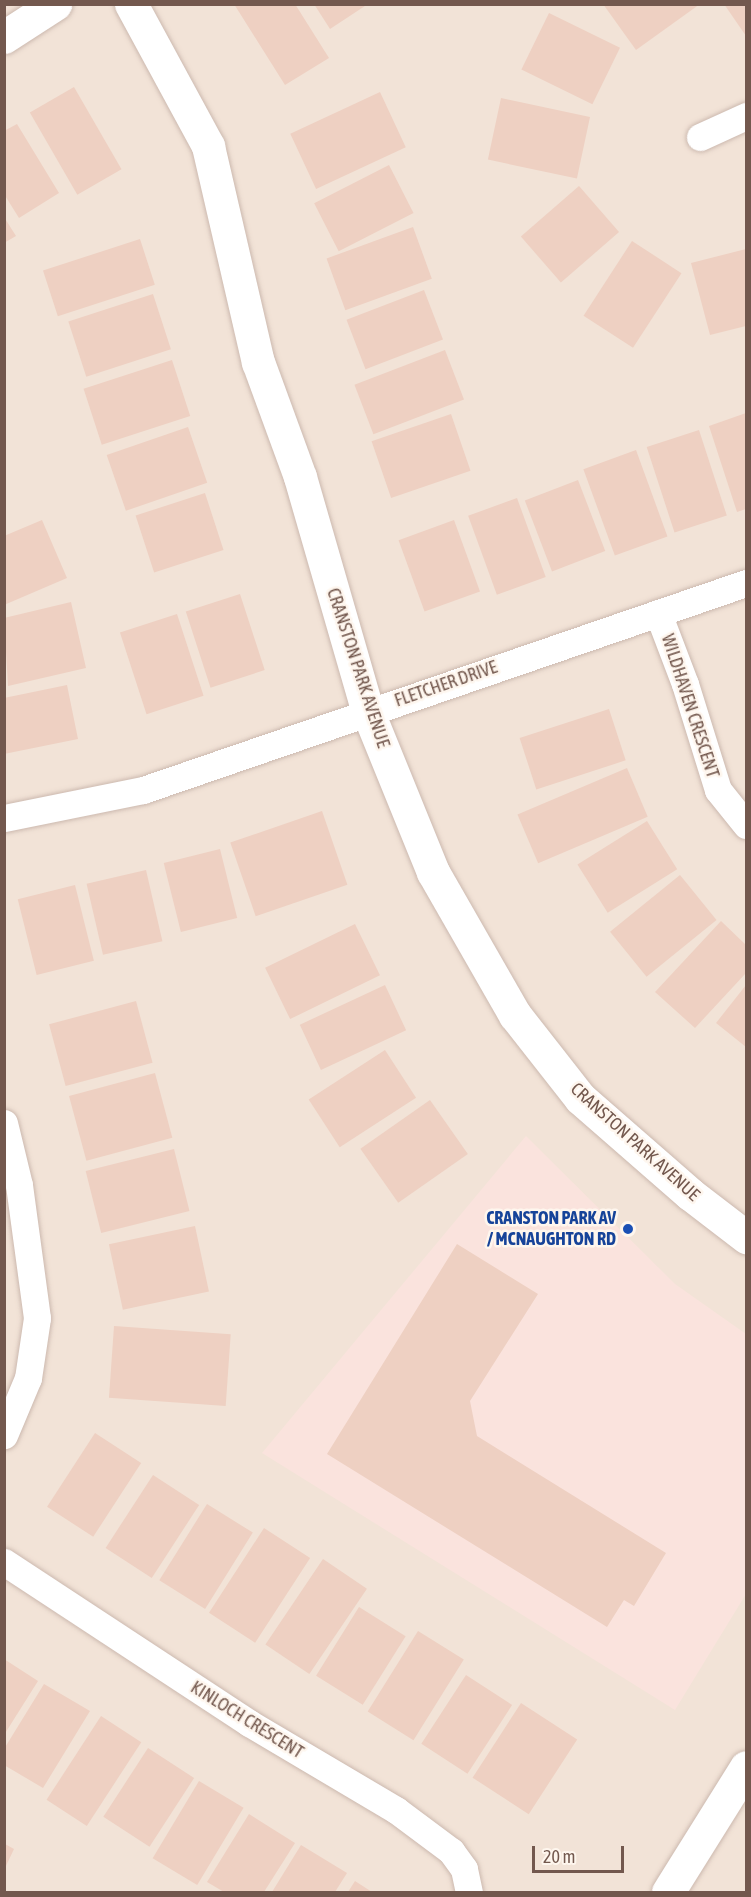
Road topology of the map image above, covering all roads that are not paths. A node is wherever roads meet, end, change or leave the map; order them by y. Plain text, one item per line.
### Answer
1 (55, 4) edge
2 (131, 4) edge
3 (4, 37) edge
4 (747, 116) edge
5 (700, 137) dead end
6 (747, 582) edge
7 (658, 613) junction
8 (368, 712) junction
9 (4, 818) edge
10 (747, 825) edge
11 (4, 1123) edge
12 (747, 1237) edge
13 (4, 1435) edge
14 (4, 1562) edge
15 (747, 1767) edge
16 (469, 1893) edge
17 (668, 1893) edge

1 - 3 street
2 - 8 street, CRANSTON PARK AVENUE
4 - 5 street
6 - 7 street, FLETCHER DRIVE
7 - 8 street, FLETCHER DRIVE
7 - 10 street, WILDHAVEN CRESCENT
8 - 9 street, FLETCHER DRIVE
8 - 12 street, CRANSTON PARK AVENUE
11 - 13 street
14 - 16 street, KINLOCH CRESCENT
15 - 17 street

